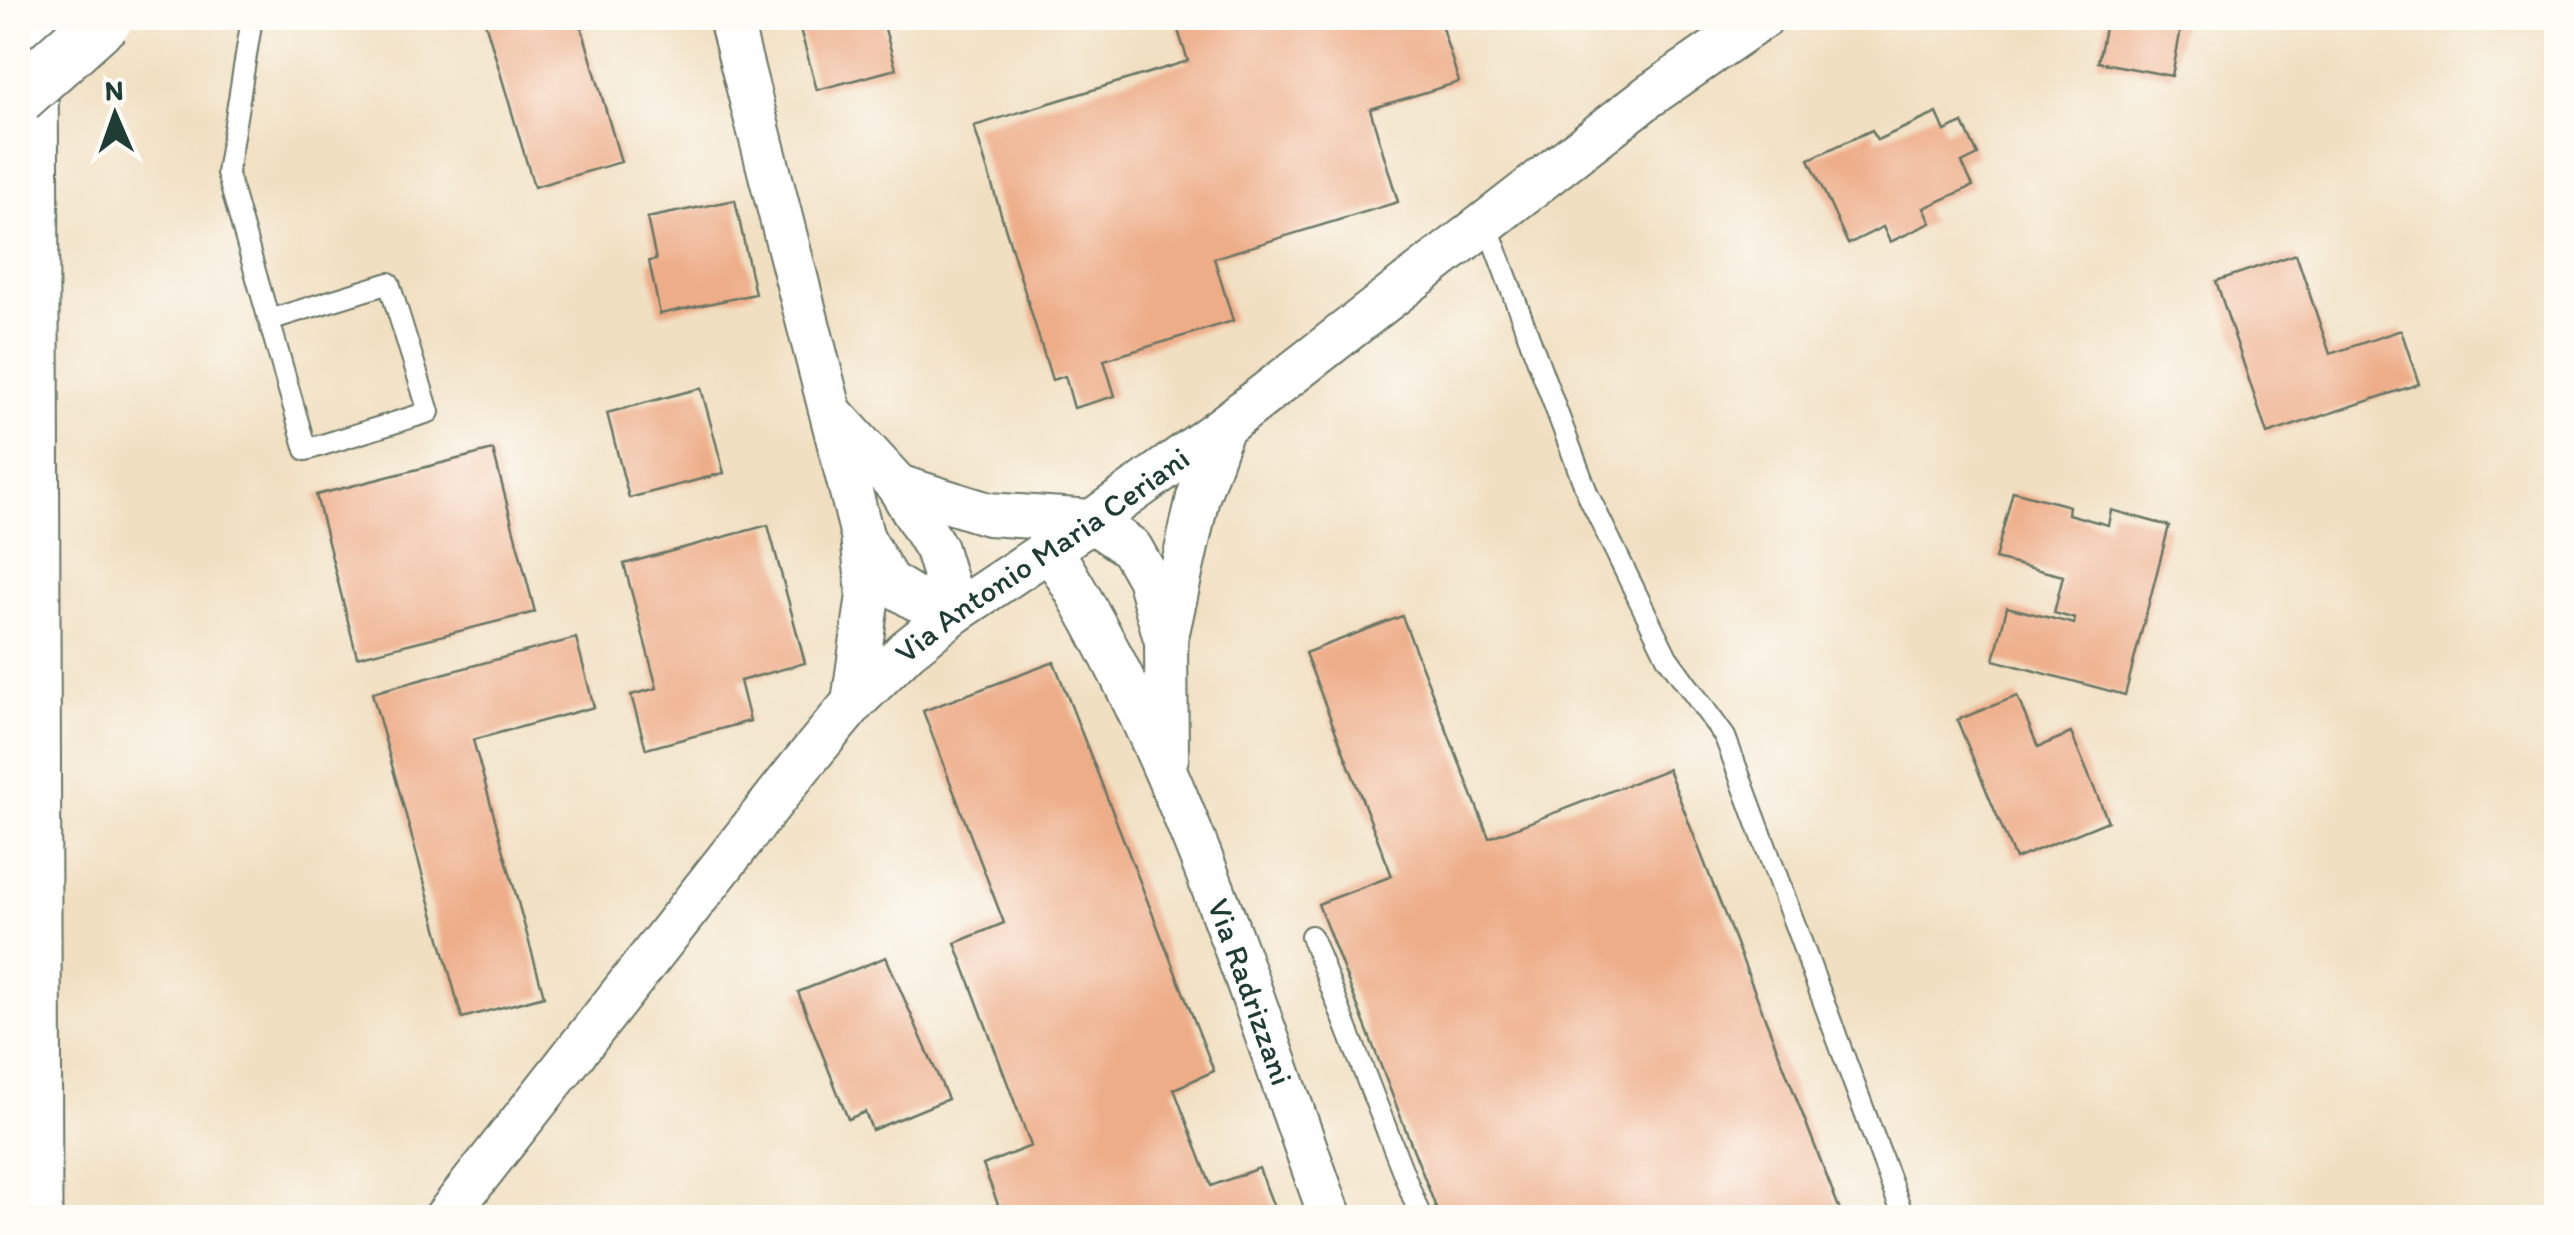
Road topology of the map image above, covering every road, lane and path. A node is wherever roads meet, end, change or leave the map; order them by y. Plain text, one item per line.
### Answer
1 (30, 18) edge
2 (105, 18) edge
3 (252, 18) edge
4 (730, 18) edge
5 (1762, 18) edge
6 (18, 96) edge
7 (1486, 222) junction
8 (269, 320) junction
9 (830, 411) junction
10 (1223, 427) junction
11 (898, 486) junction
12 (1092, 521) junction
13 (862, 535) junction
14 (1050, 548) junction
15 (955, 612) junction
16 (1166, 641) junction
17 (854, 703) junction
18 (1167, 768) junction
19 (1311, 936) dead end
20 (34, 1218) edge
21 (445, 1218) edge
22 (1331, 1218) edge
23 (1420, 1218) edge
24 (1904, 1218) edge

1 - 20 main road
2 - 6 main road, bridge
3 - 8 lane
4 - 9 street
5 - 7 street, Via Antonio Maria Ceriani
7 - 10 street, Via Antonio Maria Ceriani
7 - 24 lane
8 - 8 lane
9 - 11 street
9 - 13 street
10 - 12 street, Via Antonio Maria Ceriani
10 - 16 street, Via Radrizzani
11 - 12 street
11 - 15 street
12 - 14 street, Via Antonio Maria Ceriani
12 - 16 street, Via Radrizzani
13 - 15 street
13 - 17 street
14 - 15 street, Via Antonio Maria Ceriani
14 - 18 street, Via Radrizzani
15 - 17 street, Via Antonio Maria Ceriani
16 - 18 street, Via Radrizzani
17 - 21 street, Via Antonio Maria Ceriani
18 - 22 street, Via Radrizzani
19 - 23 lane

